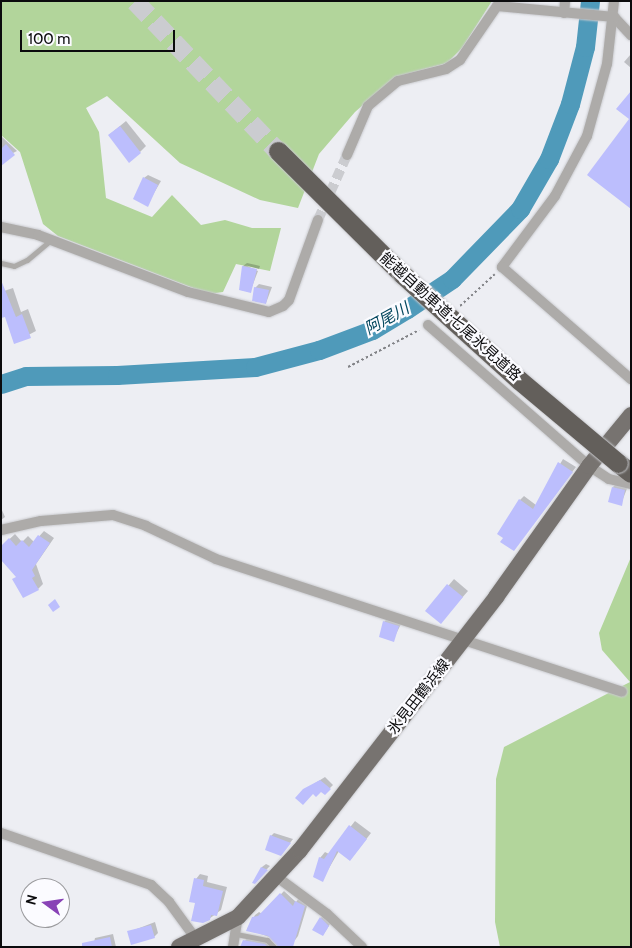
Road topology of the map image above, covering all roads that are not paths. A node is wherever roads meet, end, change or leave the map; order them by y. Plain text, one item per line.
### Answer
1 (565, 1) edge
2 (614, 1) edge
3 (564, 13) junction
4 (614, 17) junction
5 (631, 35) edge
6 (281, 149) tunnel mouth
7 (347, 155) tunnel mouth
8 (318, 220) tunnel mouth
9 (1, 227) edge
10 (51, 240) junction
11 (1, 263) edge
12 (428, 325) dead end
13 (631, 379) edge
14 (631, 416) edge
15 (626, 464) edge
16 (590, 466) junction
17 (631, 484) edge
18 (1, 530) edge
19 (463, 640) junction
20 (622, 692) dead end
21 (1, 833) edge
22 (277, 877) junction
23 (238, 917) junction
24 (235, 934) junction
25 (196, 939) junction
26 (179, 947) edge
27 (233, 947) edge
28 (274, 947) edge
29 (362, 947) edge

1 - 3 street
2 - 4 street
3 - 4 street
3 - 7 street
4 - 5 street
4 - 13 street
6 - 15 highway, 能越自動車道;七尾氷見道路
8 - 10 street
9 - 10 street
10 - 11 lane
12 - 16 street
14 - 16 main road, 氷見田鶴浜線
16 - 17 street
16 - 19 main road, 氷見田鶴浜線
18 - 19 street
19 - 20 street
19 - 22 main road, 氷見田鶴浜線
21 - 25 street
22 - 23 main road, 氷見田鶴浜線
22 - 29 street
23 - 24 street
23 - 25 main road, 氷見田鶴浜線
24 - 27 street
24 - 28 lane
25 - 26 main road, 氷見田鶴浜線

